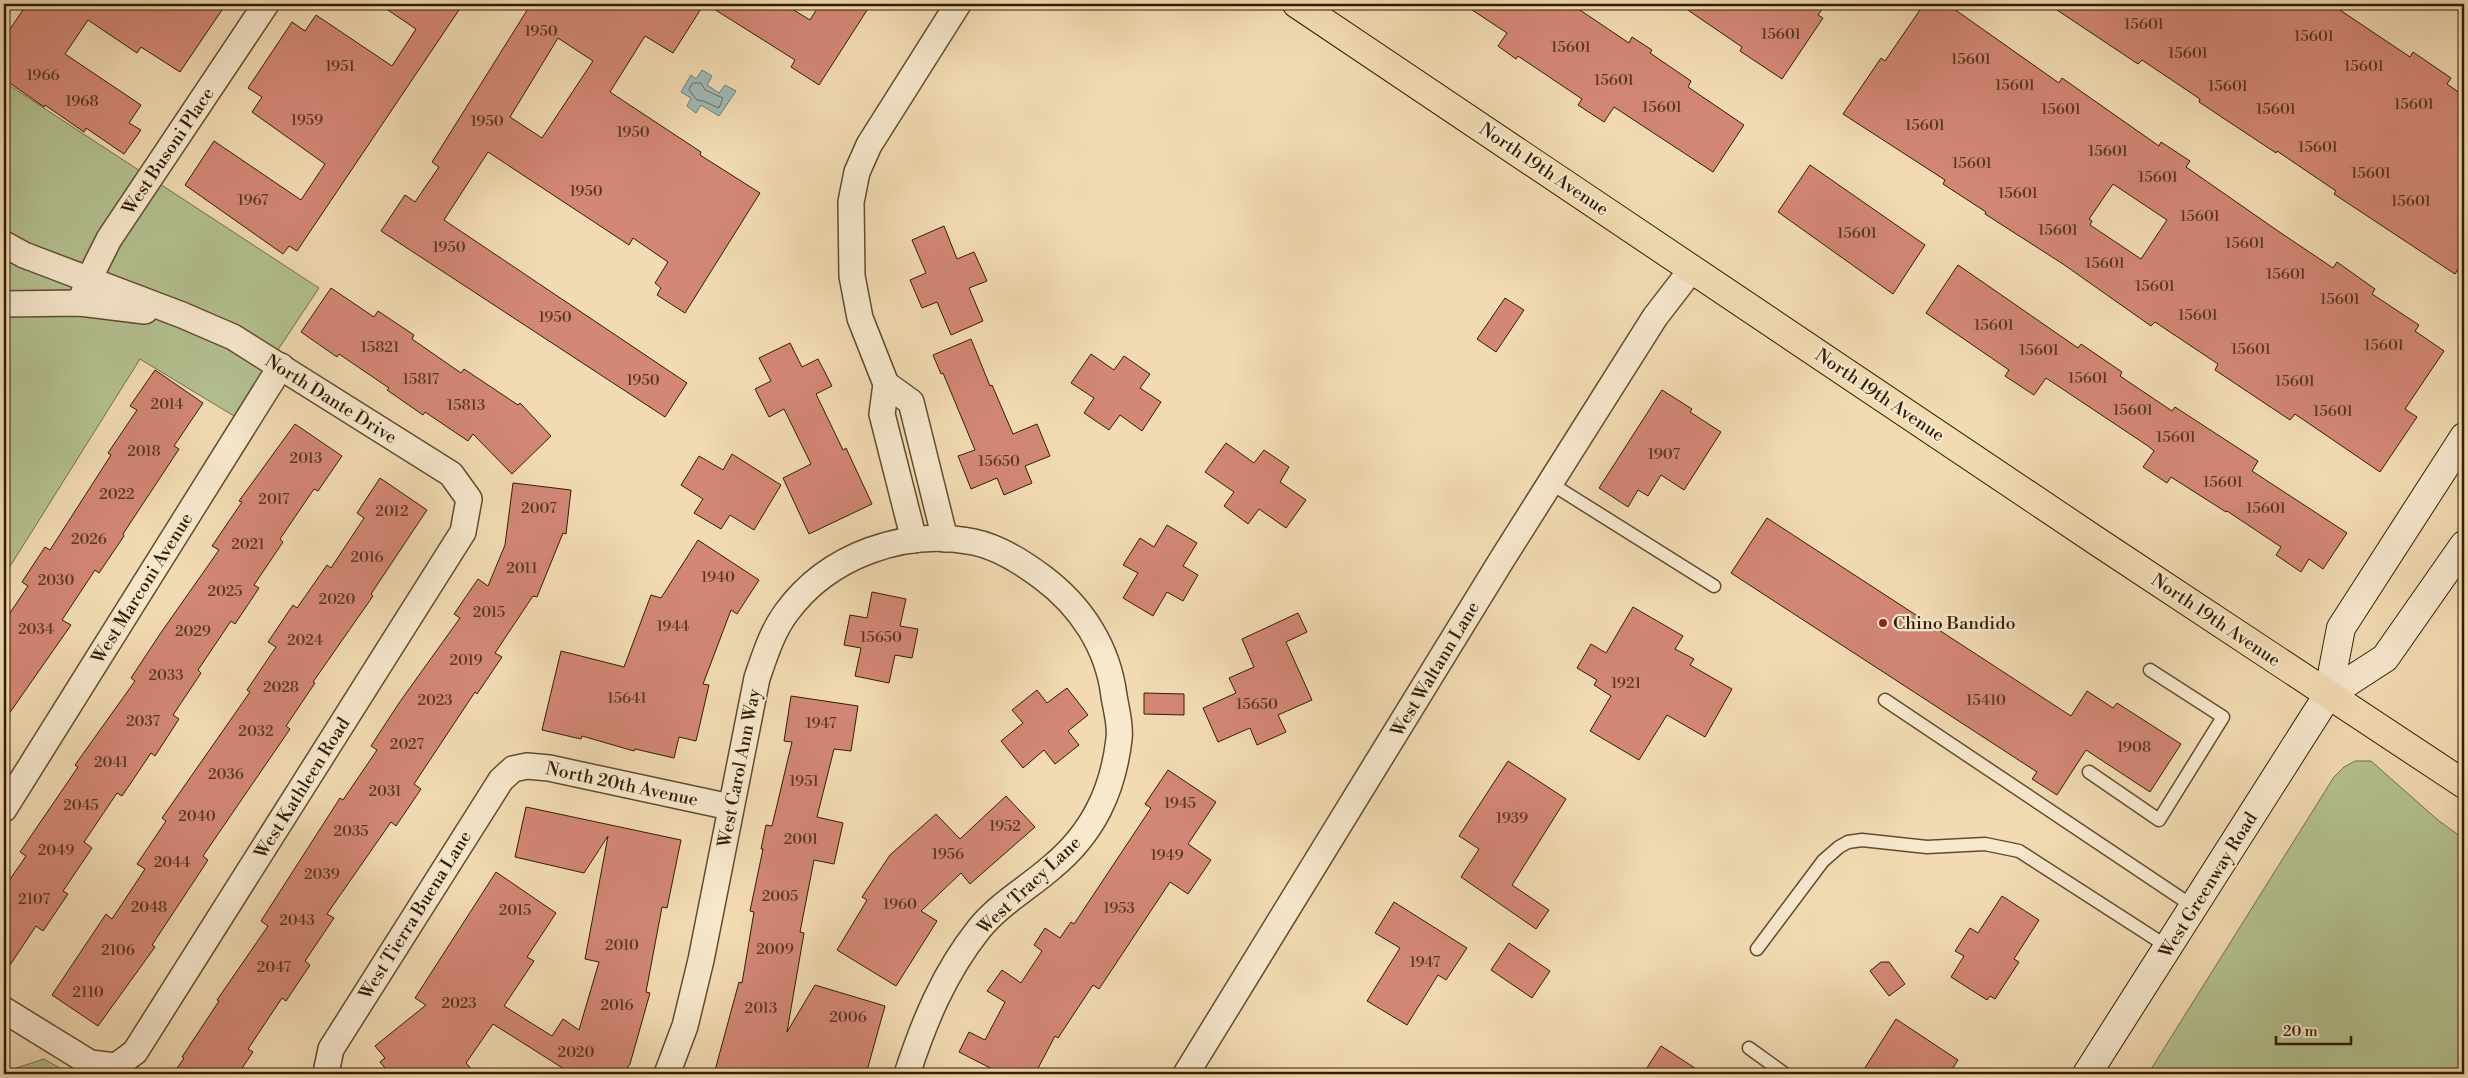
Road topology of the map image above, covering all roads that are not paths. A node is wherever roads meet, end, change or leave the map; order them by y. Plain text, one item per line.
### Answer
1 (266, 4) edge
2 (958, 4) edge
3 (1297, 4) edge
4 (4, 244) edge
5 (1692, 269) junction
6 (89, 279) junction
7 (80, 302) junction
8 (4, 304) edge
9 (182, 315) junction
10 (280, 366) junction
11 (886, 384) junction
12 (2464, 437) edge
13 (1550, 482) junction
14 (469, 499) joint
15 (945, 539) junction
16 (914, 540) junction
17 (2464, 544) edge
18 (1714, 586) dead end
19 (2150, 670) dead end
20 (2328, 695) junction
21 (1884, 700) dead end
22 (513, 770) joint
23 (2088, 772) dead end
24 (2464, 784) edge
25 (730, 807) junction
26 (4, 809) edge
27 (2194, 907) junction
28 (2168, 946) junction
29 (1757, 949) dead end
30 (8, 1022) edge
31 (1749, 1048) dead end
32 (328, 1071) edge
33 (667, 1074) edge
34 (907, 1074) edge
35 (1186, 1074) edge
36 (1785, 1074) edge
37 (2087, 1074) edge

1 - 6 street, West Busoni Place
2 - 11 street
3 - 5 main road, North 19th Avenue
4 - 6 street, North Dante Drive
5 - 13 street, West Waltann Lane
5 - 20 main road, North 19th Avenue
6 - 7 street, West Busoni Place
6 - 9 street, North Dante Drive
7 - 8 street, North Dante Drive
7 - 9 street, North Dante Drive
9 - 10 street, North Dante Drive
10 - 14 street, North Dante Drive
10 - 26 street, West Marconi Avenue
11 - 15 street
11 - 16 street
12 - 20 main road, West Greenway Road
13 - 18 lane
13 - 35 street, West Waltann Lane
14 - 30 street, West Kathleen Road
15 - 16 street, West Carol Ann Way
15 - 34 street, West Tracy Lane
16 - 25 street, West Carol Ann Way
17 - 20 main road, West Greenway Road
19 - 23 lane
20 - 24 main road, North 19th Avenue
20 - 27 main road, West Greenway Road
21 - 27 lane
22 - 25 street, North 20th Avenue
22 - 32 street, West Tierra Buena Lane
25 - 33 street, West Carol Ann Way
27 - 28 main road, West Greenway Road
28 - 29 lane
28 - 37 main road, West Greenway Road
31 - 36 lane

